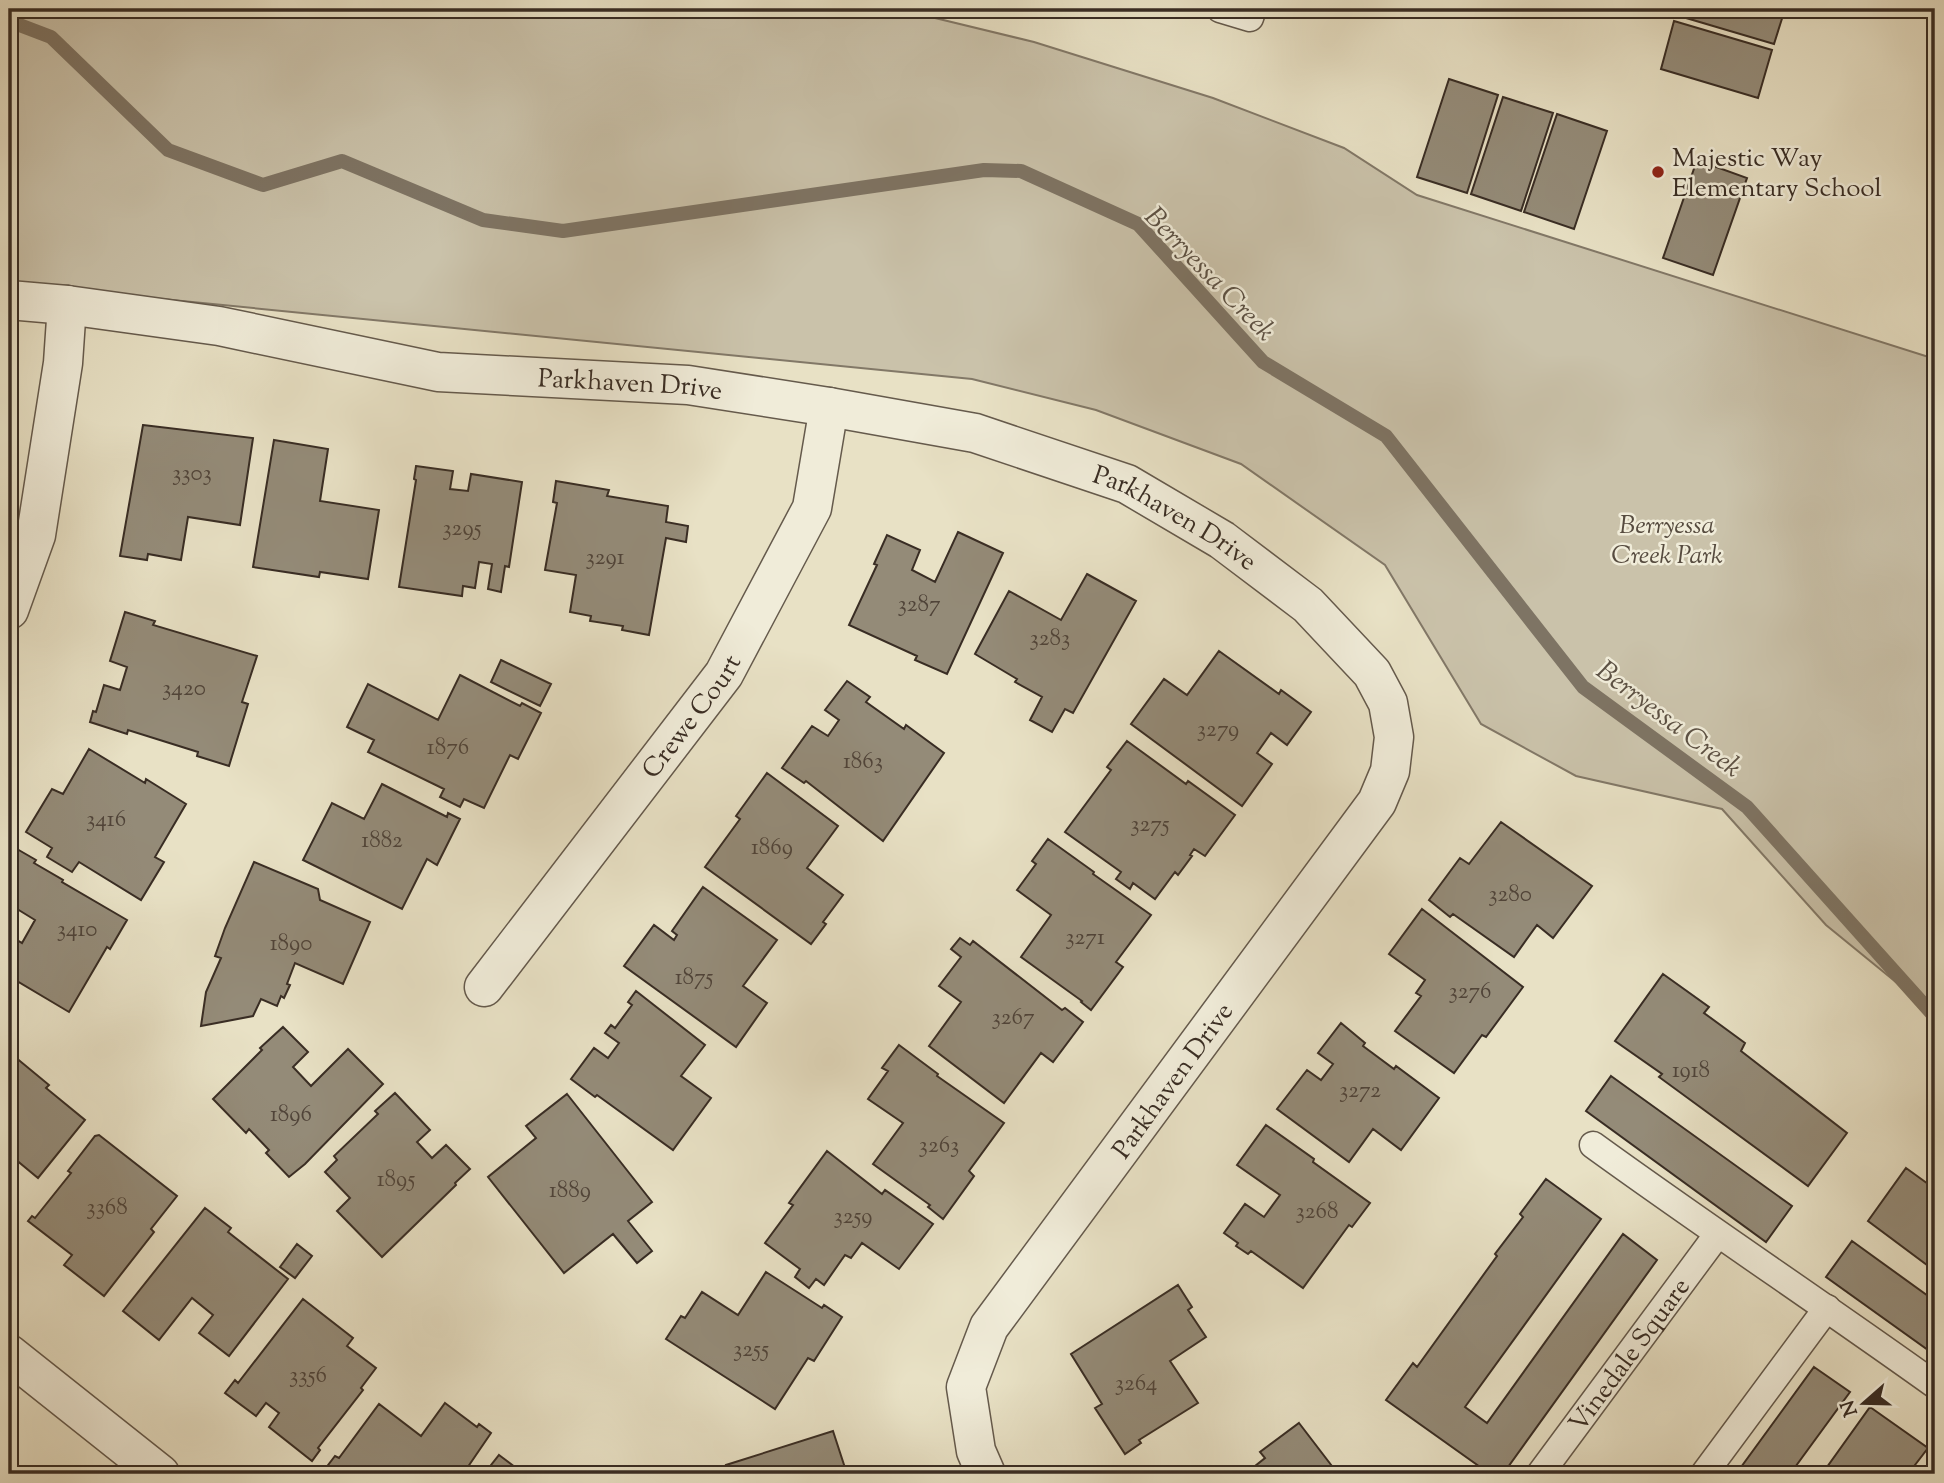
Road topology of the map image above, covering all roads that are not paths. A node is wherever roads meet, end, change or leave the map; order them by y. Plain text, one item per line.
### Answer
1 (1220, 9) edge
2 (1253, 9) edge
3 (9, 300) edge
4 (67, 305) junction
5 (829, 407) junction
6 (9, 610) edge
7 (484, 987) dead end
8 (1593, 1145) dead end
9 (1717, 1235) junction
10 (1828, 1308) junction
11 (9, 1354) edge
12 (1935, 1385) edge
13 (160, 1474) edge
14 (986, 1474) edge
15 (1540, 1474) edge
16 (1704, 1474) edge

1 - 2 lane
3 - 4 street, Parkhaven Drive
4 - 5 street, Parkhaven Drive
4 - 6 street
5 - 7 street, Crewe Court
5 - 14 street, Parkhaven Drive
8 - 9 lane
9 - 10 lane
9 - 15 lane, Vinedale Square
10 - 12 lane
10 - 16 lane
11 - 13 street

